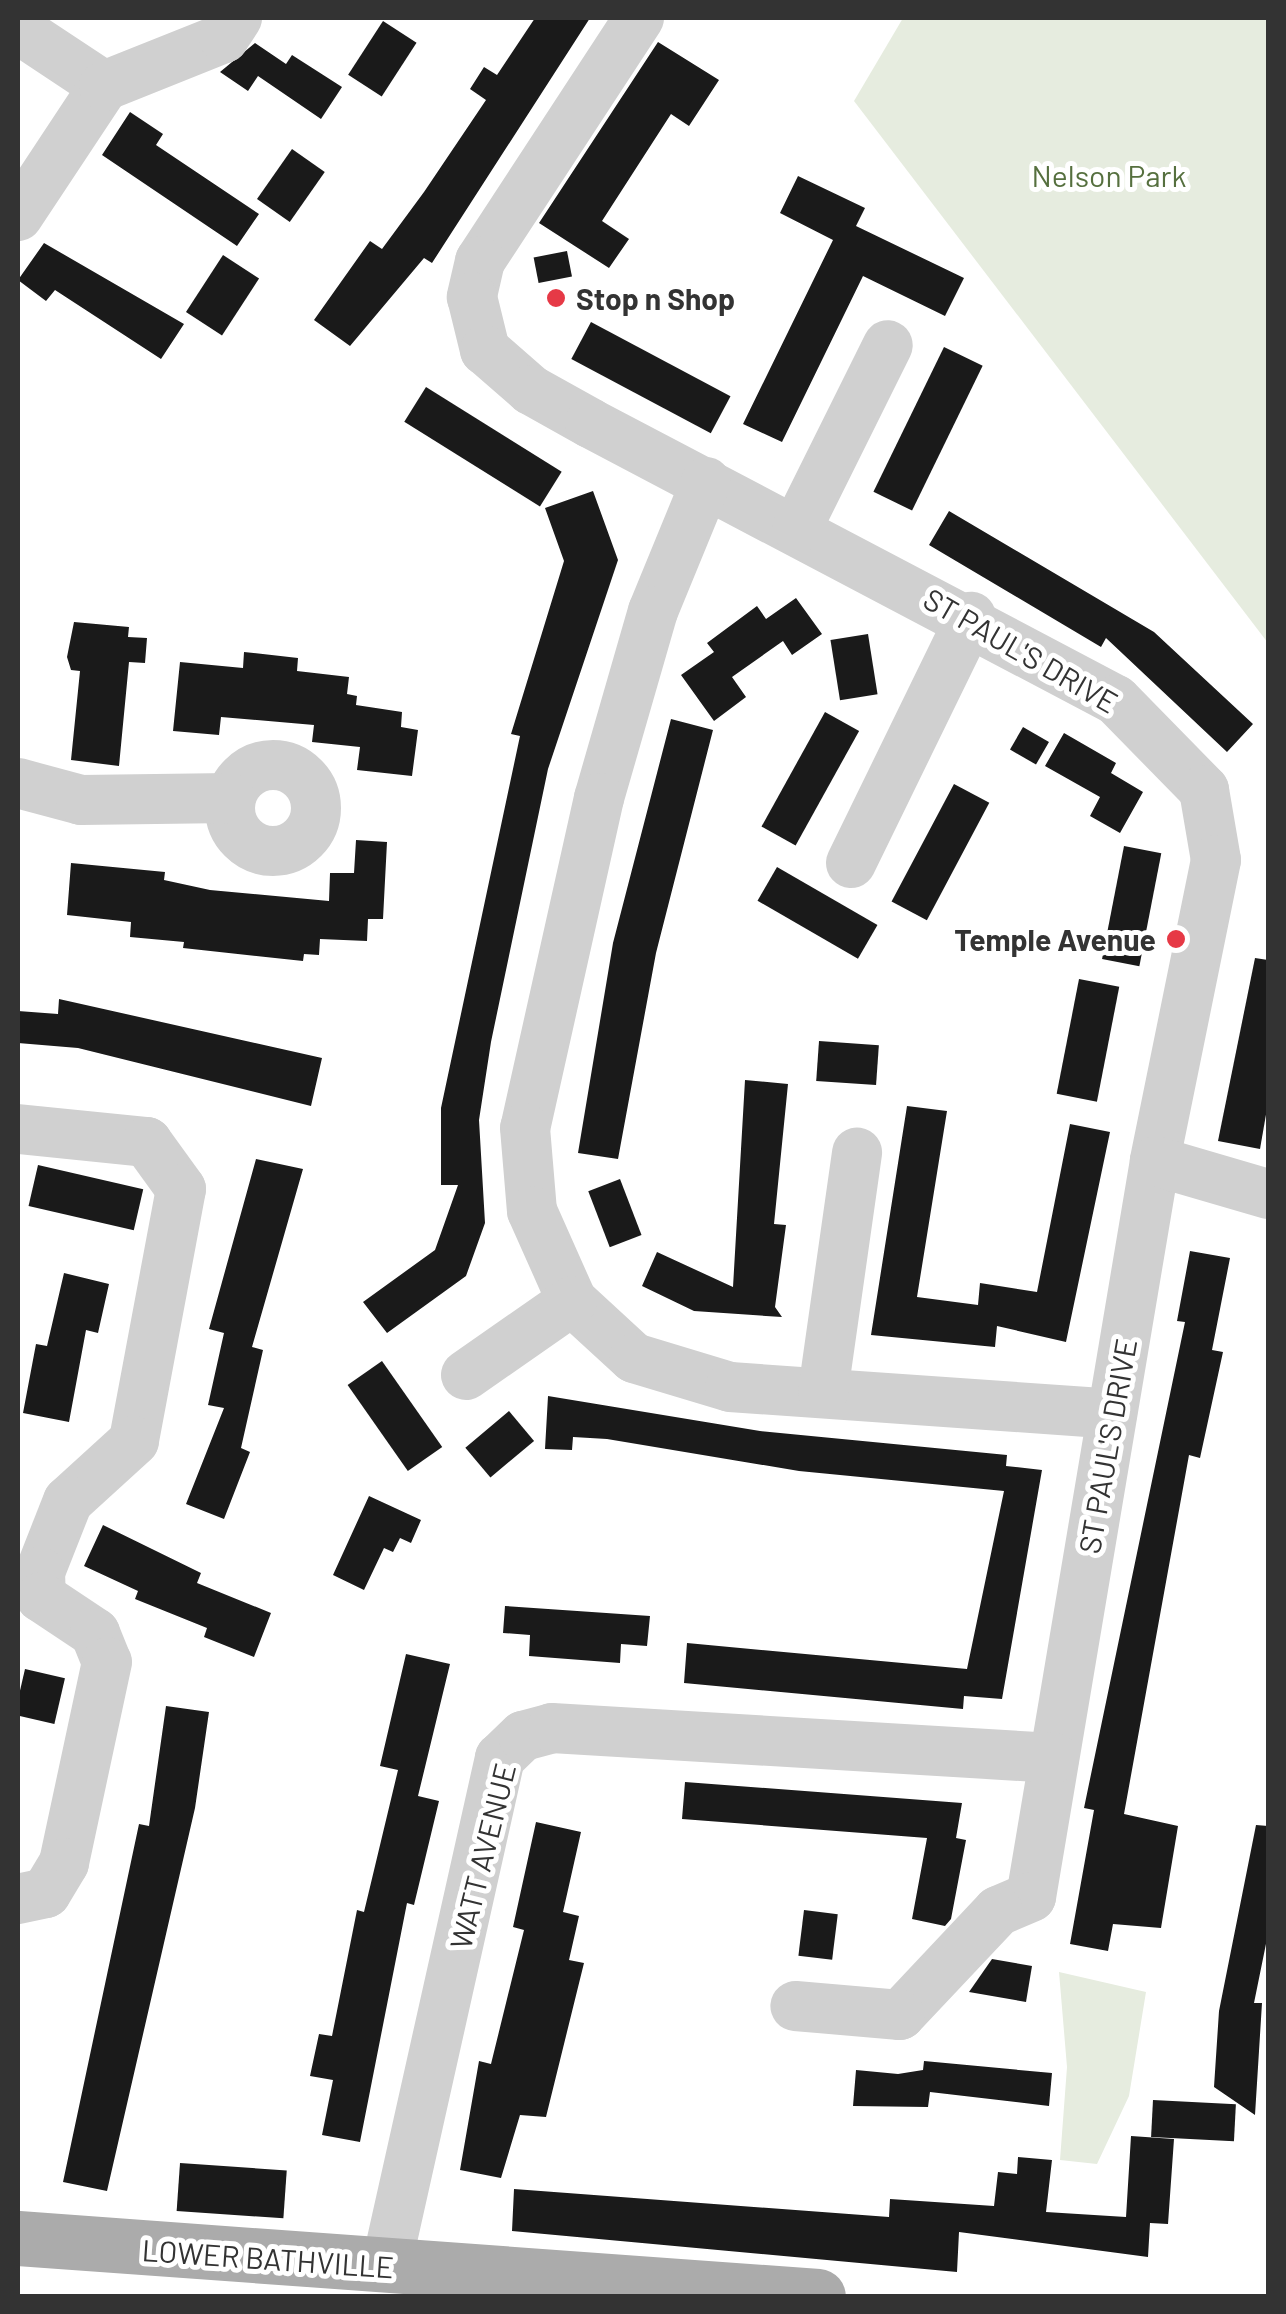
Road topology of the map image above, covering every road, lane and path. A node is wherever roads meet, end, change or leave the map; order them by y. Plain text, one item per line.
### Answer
1 (236, 18) edge
2 (639, 18) edge
3 (18, 29) edge
4 (104, 86) junction
5 (18, 216) edge
6 (888, 344) dead end
7 (706, 482) junction
8 (797, 528) junction
9 (971, 617) junction
10 (18, 782) edge
11 (230, 798) dead end
12 (851, 862) dead end
13 (18, 1129) edge
14 (856, 1152) dead end
15 (1155, 1161) junction
16 (1268, 1194) edge
17 (572, 1302) junction
18 (466, 1375) dead end
19 (823, 1392) junction
20 (1112, 1414) junction
21 (29, 1601) edge
22 (1054, 1758) junction
23 (18, 1899) edge
24 (795, 2006) dead end
25 (18, 2238) edge
26 (386, 2267) junction
27 (818, 2296) edge

1 - 4 street
2 - 7 street, ST PAUL'S DRIVE
3 - 4 street
4 - 5 street
6 - 8 street
7 - 8 street, ST PAUL'S DRIVE
7 - 17 street
8 - 9 street, ST PAUL'S DRIVE
9 - 12 street
9 - 15 street, ST PAUL'S DRIVE
10 - 11 street
13 - 21 street
14 - 19 street
15 - 16 street
15 - 20 street, ST PAUL'S DRIVE
17 - 18 street
17 - 19 street
19 - 20 street
20 - 22 street, ST PAUL'S DRIVE
21 - 23 street
22 - 24 street, ST PAUL'S DRIVE
22 - 26 street, WATT AVENUE
25 - 26 main road, LOWER BATHVILLE
26 - 27 main road, LOWER BATHVILLE

